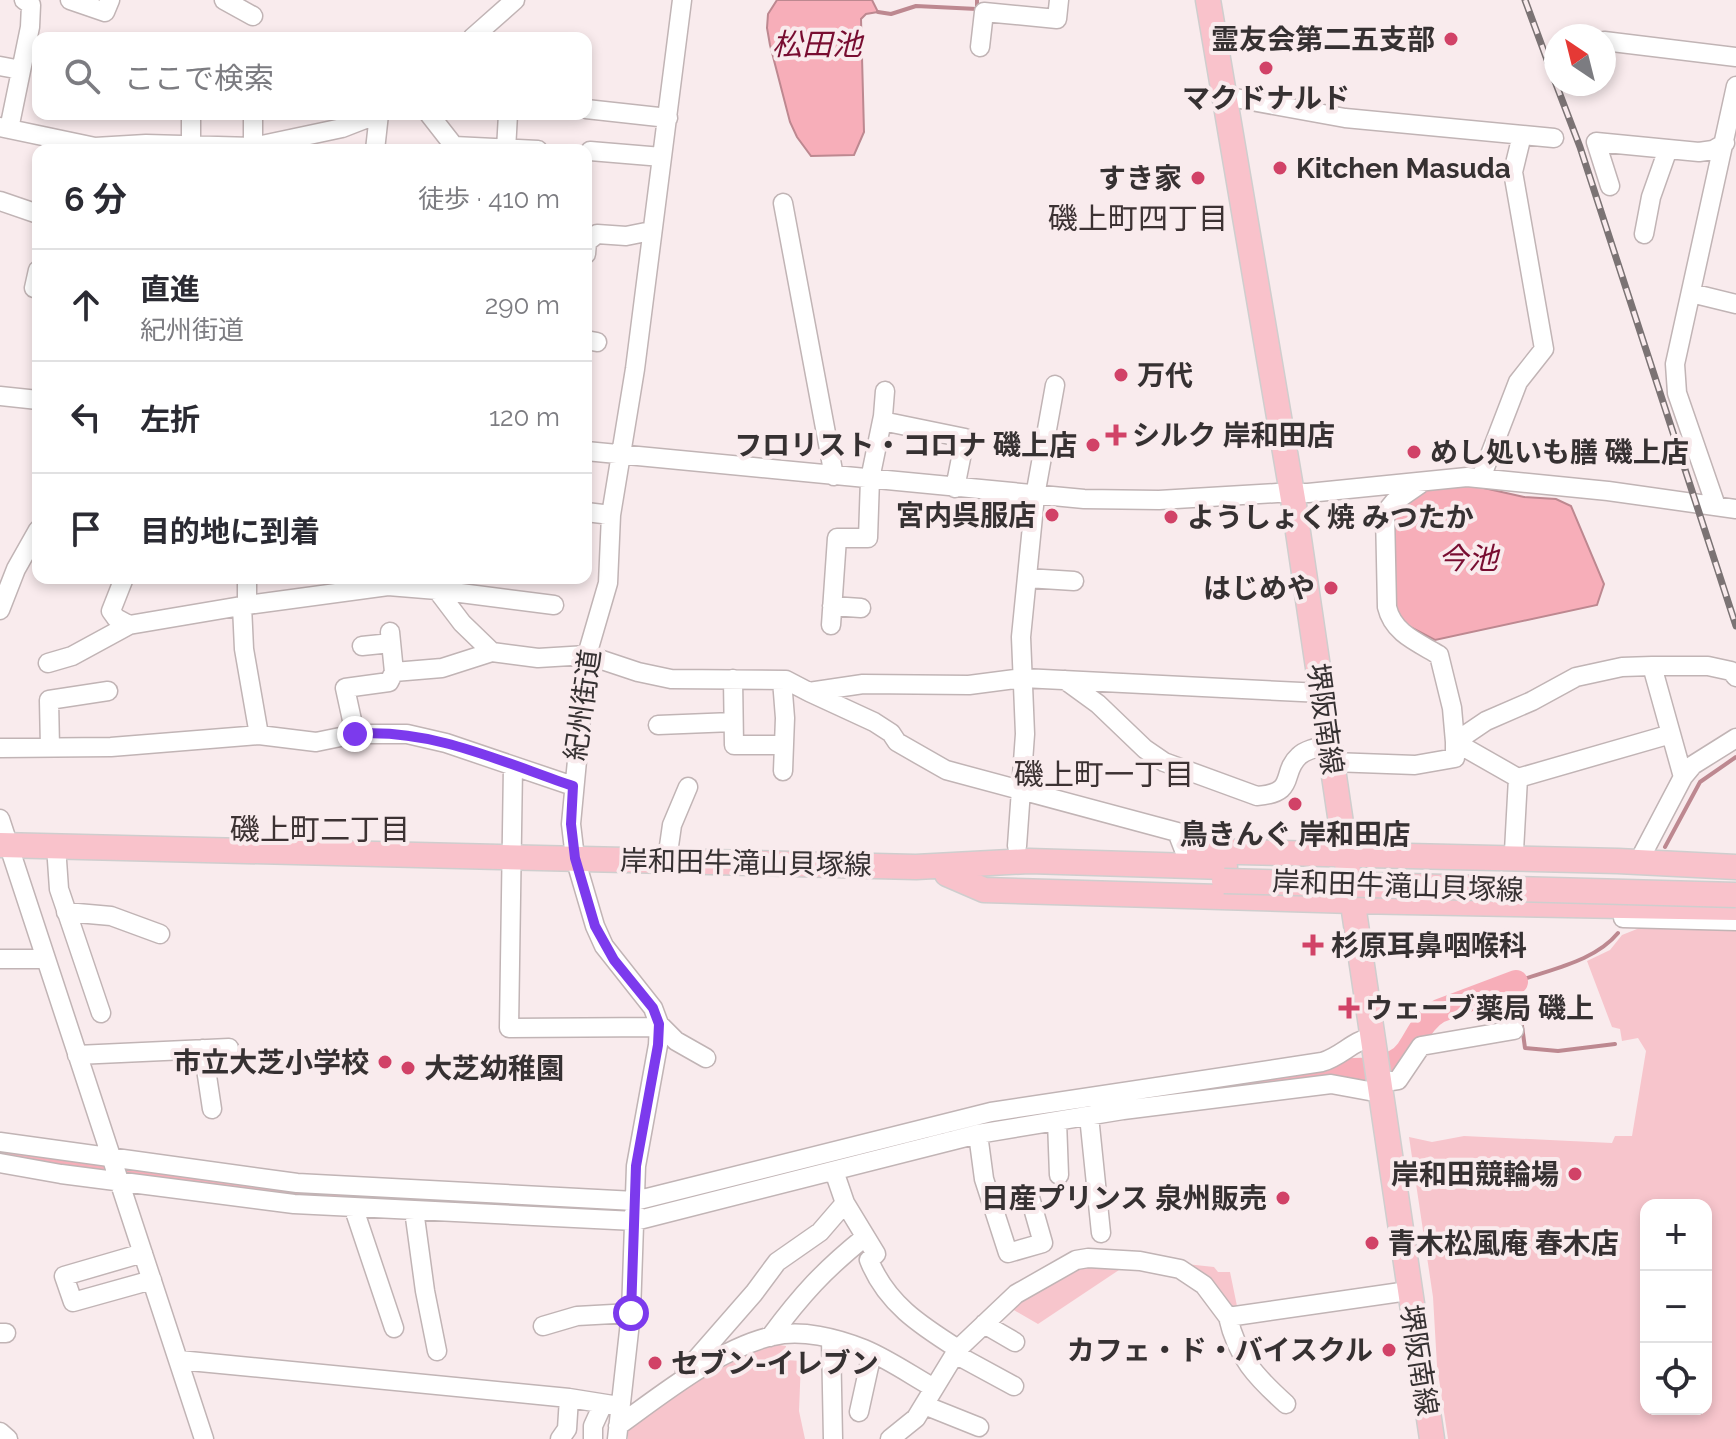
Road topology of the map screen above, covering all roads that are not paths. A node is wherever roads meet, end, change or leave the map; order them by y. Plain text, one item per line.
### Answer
1 (70, 0) edge
2 (110, 0) edge
3 (224, 0) edge
4 (515, 0) edge
5 (682, 0) edge
6 (1059, 0) edge
7 (1208, 0) edge
8 (33, 2) edge
9 (253, 16) dead end
10 (479, 32) edge
11 (1616, 42) edge
12 (980, 47) dead end
13 (1736, 57) edge
14 (0, 66) edge
15 (21, 70) junction
16 (1736, 86) edge
17 (1224, 96) junction
18 (592, 110) edge
19 (668, 118) junction
20 (191, 120) edge
21 (253, 120) edge
22 (363, 120) edge
23 (378, 120) edge
24 (434, 120) edge
25 (508, 120) edge
26 (4, 128) edge
27 (1522, 135) junction
28 (1554, 138) dead end
29 (1725, 143) junction
30 (77, 144) edge
31 (191, 144) edge
32 (253, 144) edge
33 (267, 144) edge
34 (376, 144) edge
35 (452, 144) edge
36 (506, 144) edge
37 (1668, 149) junction
38 (592, 151) edge
39 (662, 157) junction
40 (1610, 186) dead end
41 (0, 201) edge
42 (783, 203) dead end
43 (32, 212) edge
44 (651, 231) junction
45 (1644, 234) dead end
46 (592, 238) edge
47 (1691, 293) junction
48 (1736, 304) edge
49 (1055, 385) dead end
50 (885, 391) dead end
51 (0, 396) edge
52 (32, 399) edge
53 (882, 421) junction
54 (592, 452) edge
55 (619, 455) junction
56 (834, 476) junction
57 (1481, 478) junction
58 (870, 479) junction
59 (1423, 482) junction
60 (955, 488) junction
61 (1292, 493) junction
62 (1035, 496) junction
63 (1716, 506) junction
64 (1736, 509) edge
65 (592, 513) edge
66 (611, 515) junction
67 (32, 544) edge
68 (1027, 578) junction
69 (1074, 581) dead end
70 (122, 584) edge
71 (247, 584) edge
72 (376, 584) edge
73 (400, 584) edge
74 (3, 589) edge
75 (437, 590) junction
76 (245, 605) junction
77 (554, 605) dead end
78 (832, 606) junction
79 (861, 608) dead end
80 (0, 610) edge
81 (129, 625) junction
82 (831, 625) dead end
83 (362, 646) dead end
84 (492, 652) junction
85 (587, 655) junction
86 (48, 663) dead end
87 (1652, 666) junction
88 (394, 672) junction
89 (1736, 677) edge
90 (1023, 678) junction
91 (733, 679) junction
92 (782, 680) junction
93 (1065, 680) junction
94 (108, 691) dead end
95 (809, 692) junction
96 (1322, 693) junction
97 (733, 722) junction
98 (658, 725) dead end
99 (355, 734) junction
100 (1671, 734) junction
101 (259, 735) junction
102 (1736, 738) edge
103 (1455, 742) junction
104 (784, 745) junction
105 (0, 748) edge
106 (50, 748) junction
107 (1330, 754) junction
108 (513, 766) junction
109 (783, 771) dead end
110 (1683, 777) junction
111 (1518, 778) junction
112 (573, 786) junction
113 (688, 787) dead end
114 (1021, 791) junction
115 (0, 819) edge
116 (4, 845) edge
117 (56, 846) junction
118 (1017, 846) junction
119 (1184, 850) junction
120 (1514, 851) junction
121 (1345, 854) junction
122 (1642, 855) junction
123 (510, 857) junction
124 (1736, 857) edge
125 (575, 858) junction
126 (667, 860) junction
127 (916, 867) junction
128 (1736, 867) edge
129 (947, 874) junction
130 (1224, 874) junction
131 (1736, 880) edge
132 (1736, 895) edge
133 (1352, 901) junction
134 (1736, 908) edge
135 (66, 912) junction
136 (1736, 921) edge
137 (160, 934) dead end
138 (0, 959) edge
139 (44, 959) junction
140 (101, 1013) dead end
141 (659, 1026) junction
142 (1505, 1027) dead end
143 (1373, 1040) junction
144 (229, 1048) dead end
145 (203, 1049) junction
146 (77, 1055) junction
147 (706, 1058) dead end
148 (1379, 1085) junction
149 (1122, 1101) junction
150 (212, 1109) dead end
151 (1089, 1116) junction
152 (1057, 1121) junction
153 (978, 1134) junction
154 (0, 1142) edge
155 (0, 1163) edge
156 (116, 1170) junction
157 (834, 1171) junction
158 (1059, 1175) dead end
159 (845, 1203) junction
160 (992, 1204) dead end
161 (354, 1209) junction
162 (414, 1210) junction
163 (635, 1210) junction
164 (1101, 1233) dead end
165 (865, 1237) junction
166 (143, 1253) junction
167 (152, 1280) junction
168 (1408, 1291) junction
169 (631, 1313) junction
170 (1228, 1317) junction
171 (984, 1324) junction
172 (543, 1326) dead end
173 (394, 1328) dead end
174 (770, 1337) junction
175 (831, 1339) junction
176 (1015, 1342) dead end
177 (437, 1351) dead end
178 (956, 1351) junction
179 (872, 1353) junction
180 (179, 1360) junction
181 (1014, 1386) dead end
182 (673, 1387) junction
183 (929, 1397) junction
184 (569, 1398) junction
185 (1286, 1404) dead end
186 (611, 1405) junction
187 (859, 1412) dead end
188 (979, 1427) dead end
189 (0, 1432) edge
190 (618, 1433) edge
191 (8, 1439) edge
192 (204, 1439) edge
193 (560, 1439) edge
194 (593, 1439) edge
195 (833, 1439) edge
196 (890, 1439) edge
197 (1432, 1439) edge

1 - 2 street
3 - 9 street
4 - 10 street
5 - 19 street, 紀州街道
6 - 12 street
7 - 17 main road, 堺阪南線
8 - 15 street
11 - 13 street
14 - 15 street
15 - 26 street
16 - 29 street
17 - 27 street
17 - 61 main road, 堺阪南線
18 - 19 street
19 - 39 street, 紀州街道
20 - 31 street
21 - 32 street
22 - 33 street
23 - 34 street
24 - 35 street
25 - 36 street
26 - 30 street
27 - 28 street
27 - 57 street
29 - 37 street
29 - 47 street
37 - 40 street
37 - 45 street
38 - 39 street
39 - 44 street, 紀州街道
41 - 43 street
42 - 56 street
44 - 46 street
44 - 55 street, 紀州街道
47 - 48 street
47 - 63 street
49 - 62 street
50 - 53 street
51 - 52 street
53 - 58 street
53 - 60 street
54 - 55 street
55 - 56 street
55 - 66 street, 紀州街道
56 - 58 street
57 - 59 street
57 - 63 street
58 - 60 street
58 - 78 street
59 - 61 street
59 - 103 street
60 - 62 street
61 - 62 street
61 - 96 main road, 堺阪南線
62 - 68 street
63 - 64 street
65 - 66 street
66 - 85 street, 紀州街道
67 - 74 street
68 - 69 street
68 - 90 street
70 - 81 street
71 - 76 street
72 - 76 street
73 - 75 street
74 - 80 street
75 - 77 street
75 - 84 street
76 - 81 street
76 - 101 street
78 - 79 street
78 - 82 street
81 - 86 street
83 - 88 street
84 - 85 street
84 - 88 street
85 - 91 street
85 - 112 street, 紀州街道
87 - 89 street
87 - 100 street
87 - 103 street
88 - 99 street
90 - 93 street
90 - 95 street
90 - 114 street
91 - 92 street
91 - 97 street
92 - 95 street
92 - 104 street
93 - 96 street
93 - 107 street
94 - 106 street
95 - 114 street
96 - 107 main road, 堺阪南線
97 - 98 street
97 - 104 street
99 - 101 street
99 - 108 street
100 - 110 street
100 - 111 street
101 - 106 street
102 - 110 street
103 - 107 street
103 - 111 street
104 - 109 street
105 - 106 street
107 - 121 main road, 堺阪南線
108 - 112 street
108 - 123 street
110 - 122 street
111 - 120 street
112 - 125 street, 紀州街道
113 - 126 street
114 - 118 street
114 - 119 street
115 - 116 street
116 - 117 main road, 岸和田牛滝山貝塚線
116 - 139 street
117 - 123 main road, 岸和田牛滝山貝塚線
117 - 135 street
118 - 119 main road
118 - 127 main road
119 - 121 main road
120 - 121 street
120 - 122 street
121 - 128 main road
121 - 133 main road, 堺阪南線
122 - 124 street
123 - 125 main road, 岸和田牛滝山貝塚線
123 - 141 street
125 - 126 main road, 岸和田牛滝山貝塚線
125 - 141 street, 紀州街道
126 - 127 main road, 岸和田牛滝山貝塚線
127 - 129 main road, 岸和田牛滝山貝塚線
127 - 130 main road, 岸和田牛滝山貝塚線
129 - 130 main road, 岸和田牛滝山貝塚線
129 - 133 main road
130 - 131 main road, 岸和田牛滝山貝塚線
130 - 132 main road, 岸和田牛滝山貝塚線, bridge
133 - 134 main road
133 - 136 street
133 - 143 main road, 堺阪南線
135 - 137 street
135 - 140 street
138 - 139 street
139 - 146 street
141 - 147 street
141 - 163 street
142 - 148 street
143 - 148 main road, 堺阪南線
143 - 149 street
144 - 145 street
145 - 146 street
145 - 150 street
146 - 156 street
148 - 149 street
148 - 168 main road, 堺阪南線
149 - 151 street
149 - 163 street
151 - 152 street
151 - 164 street
152 - 153 street
152 - 158 street
153 - 157 street
153 - 160 street
154 - 156 street
155 - 156 street
156 - 161 street
156 - 163 street
156 - 166 street
157 - 159 street
157 - 163 street
159 - 165 street
159 - 182 street
161 - 162 street
161 - 173 street
162 - 163 street
162 - 177 street
163 - 169 street
165 - 174 street
165 - 178 street
166 - 167 street
166 - 167 street
167 - 180 street
168 - 170 street
168 - 197 main road, 堺阪南線
169 - 172 street
169 - 186 street
170 - 171 street
170 - 185 street
171 - 176 street
171 - 178 street
174 - 175 street
174 - 182 street
175 - 179 street
175 - 195 street
178 - 181 street
178 - 183 street
179 - 183 street
179 - 187 street
180 - 184 street
180 - 192 street
182 - 190 street
183 - 188 street
183 - 196 street
184 - 186 street
184 - 193 street
186 - 190 street
186 - 194 street
189 - 191 street

